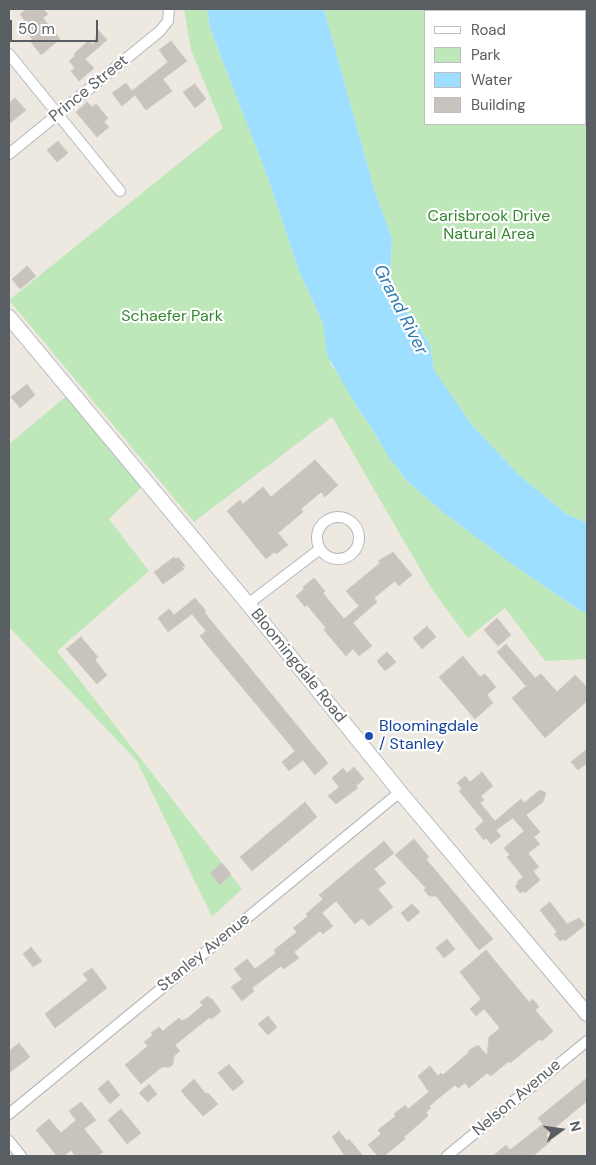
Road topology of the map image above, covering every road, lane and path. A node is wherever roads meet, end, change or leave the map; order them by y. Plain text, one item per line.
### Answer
1 (169, 9) edge
2 (9, 54) edge
3 (58, 114) junction
4 (9, 154) edge
5 (120, 191) dead end
6 (9, 317) edge
7 (320, 549) junction
8 (248, 604) junction
9 (400, 792) junction
10 (587, 1014) edge
11 (587, 1041) edge
12 (9, 1114) edge
13 (9, 1141) edge
14 (21, 1156) edge
15 (448, 1156) edge

1 - 3 street, Prince Street
2 - 3 street
3 - 4 street, Prince Street
3 - 5 street
6 - 8 main road, Bloomingdale Road
7 - 7 street
7 - 8 street
8 - 9 main road, Bloomingdale Road
9 - 10 main road, Bloomingdale Road
9 - 12 street, Stanley Avenue
11 - 15 street, Nelson Avenue
13 - 14 street

